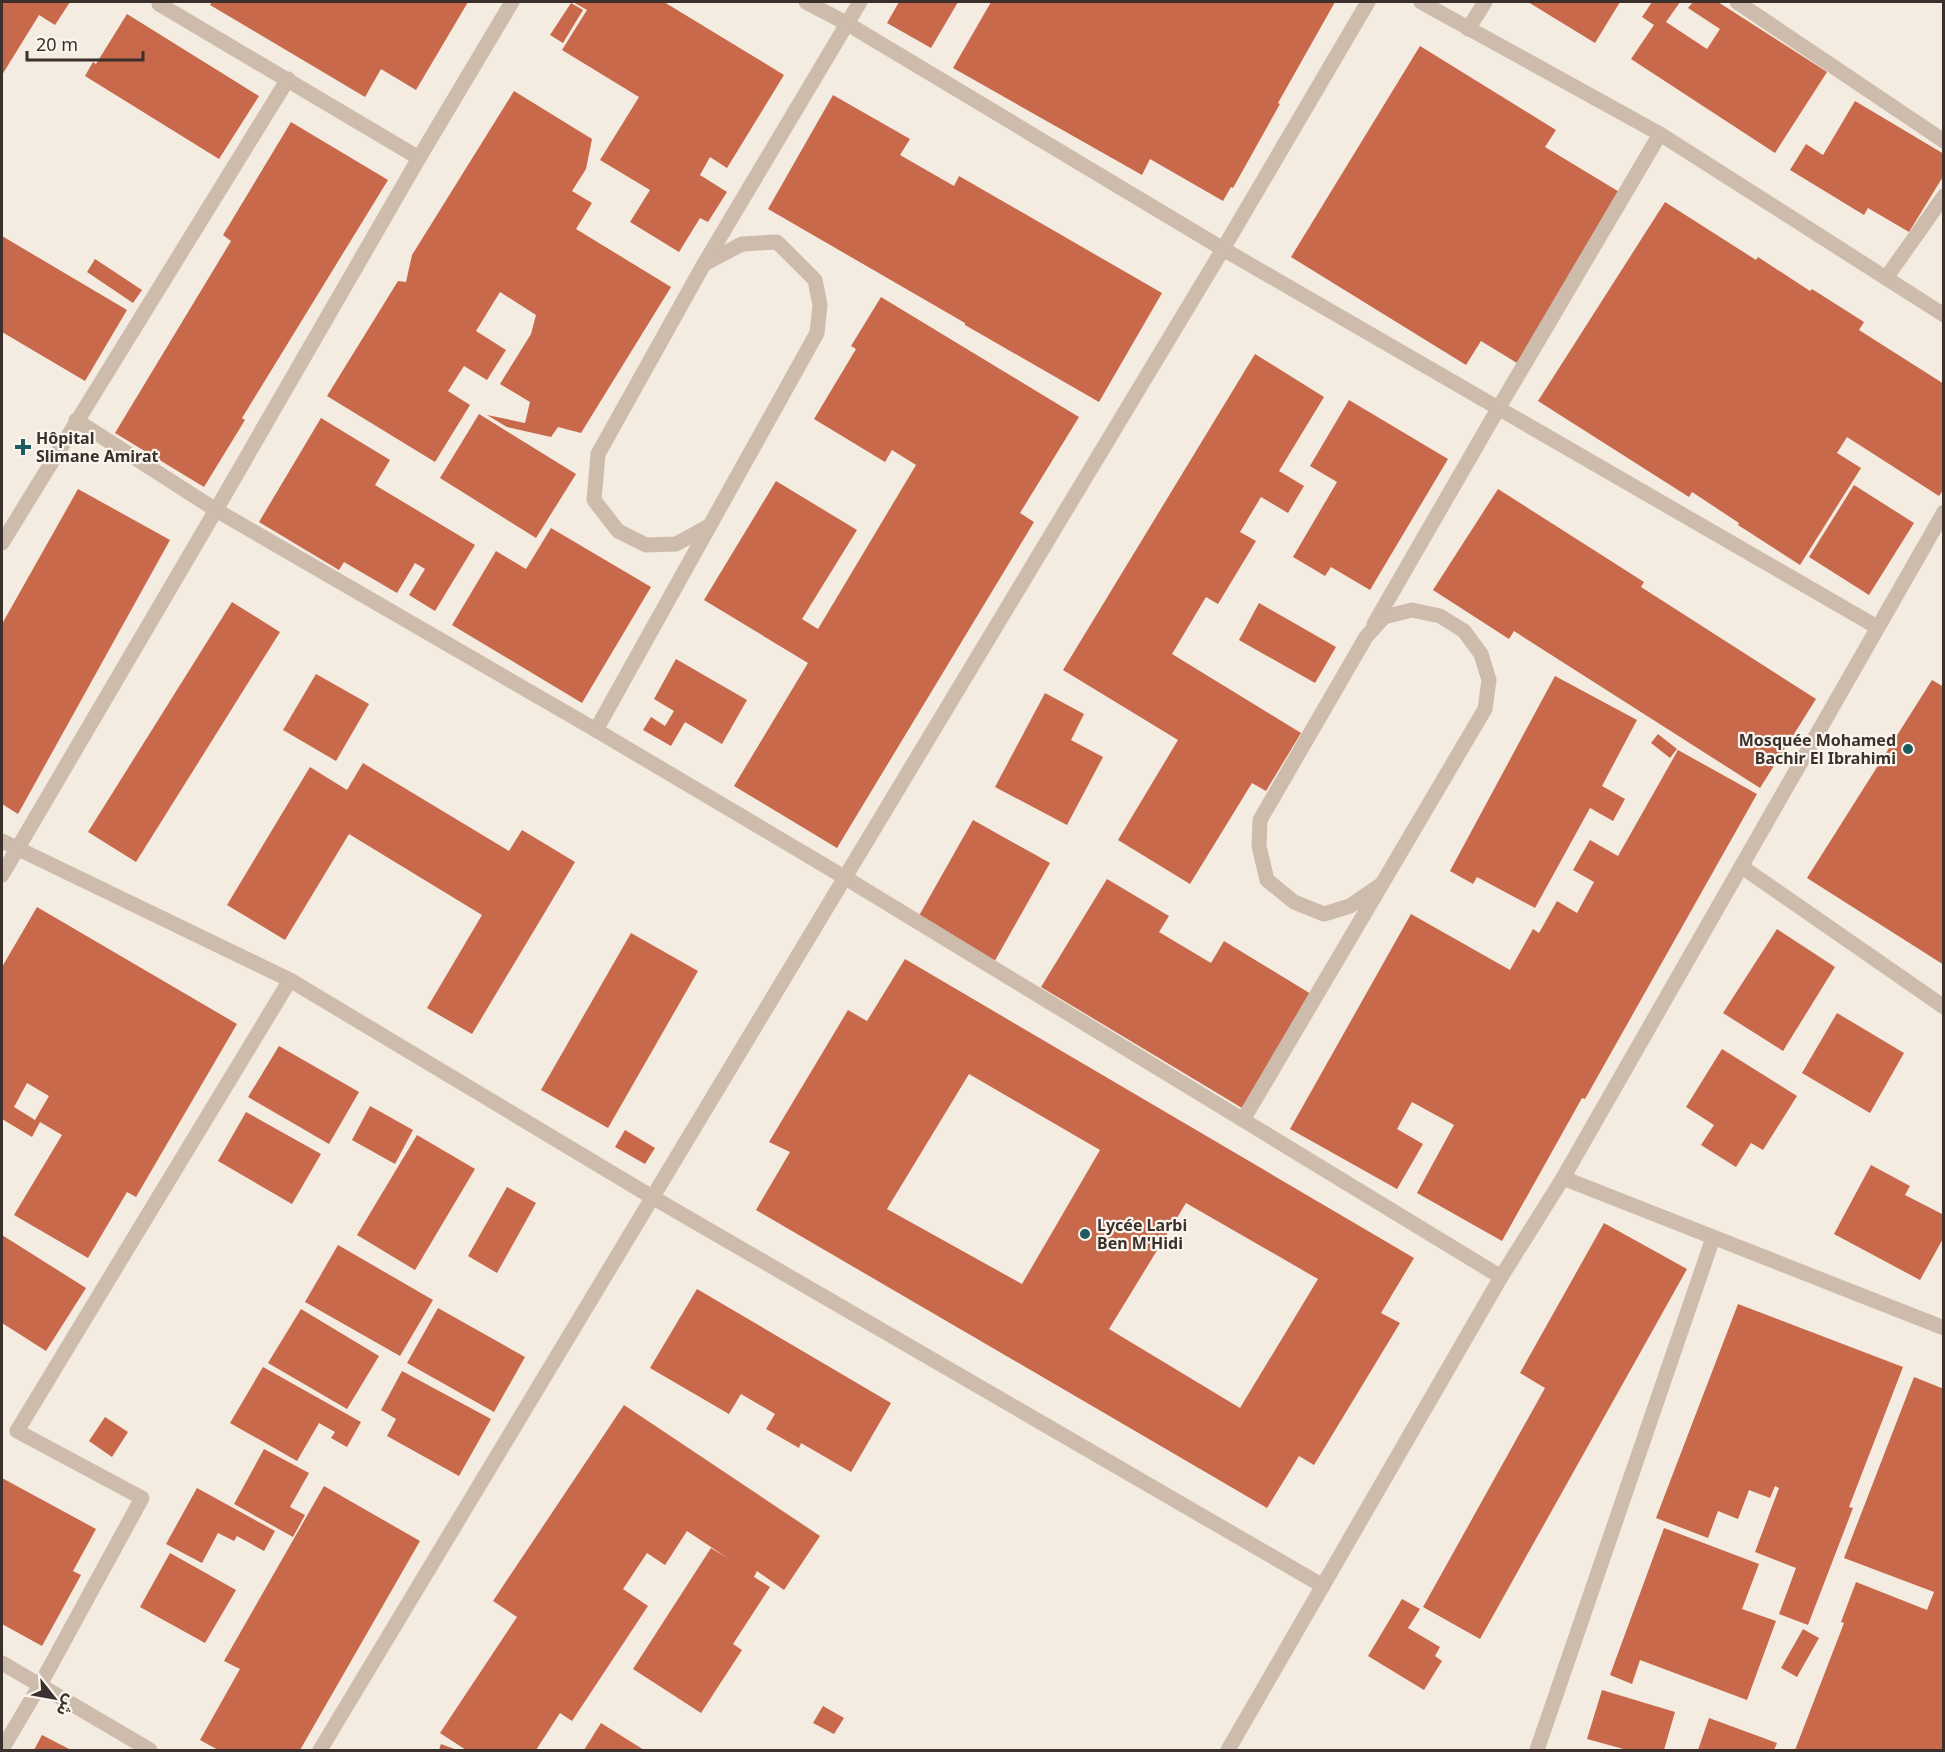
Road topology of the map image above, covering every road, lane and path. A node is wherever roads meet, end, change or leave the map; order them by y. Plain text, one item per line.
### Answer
1 (159, 2) edge
2 (512, 2) edge
3 (806, 2) edge
4 (860, 2) edge
5 (1368, 2) edge
6 (1421, 2) edge
7 (1485, 2) edge
8 (1737, 2) edge
9 (846, 23) junction
10 (1468, 28) junction
11 (288, 79) junction
12 (1660, 134) junction
13 (1944, 141) edge
14 (419, 158) junction
15 (1944, 196) edge
16 (1222, 249) junction
17 (704, 264) junction
18 (1886, 278) junction
19 (1944, 315) edge
20 (1498, 409) junction
21 (76, 420) junction
22 (216, 510) junction
23 (1944, 512) edge
24 (709, 526) junction
25 (2, 543) edge
26 (1877, 627) junction
27 (1366, 637) junction
28 (596, 730) junction
29 (2, 841) edge
30 (17, 848) junction
31 (1742, 867) junction
32 (2, 875) edge
33 (844, 877) junction
34 (1382, 884) junction
35 (290, 980) junction
36 (1944, 1007) edge
37 (1243, 1120) junction
38 (1563, 1178) junction
39 (652, 1197) junction
40 (1713, 1238) junction
41 (1502, 1277) junction
42 (1944, 1328) edge
43 (1323, 1586) junction
44 (2, 1663) edge
45 (40, 1685) junction
46 (2, 1749) edge
47 (150, 1750) edge
48 (320, 1750) edge
49 (1228, 1750) edge
50 (1537, 1750) edge

1 - 11 street
2 - 14 street
3 - 9 street
4 - 9 street
5 - 16 street
6 - 10 street
7 - 10 street
8 - 13 street
9 - 16 street
9 - 17 street
10 - 12 street
11 - 14 street
11 - 21 street
12 - 18 street
12 - 20 street
14 - 22 street
15 - 18 street
16 - 20 street
16 - 33 street
17 - 24 street
17 - 24 street
18 - 19 street
20 - 26 street
20 - 27 street
21 - 22 street
21 - 25 street
22 - 28 street
22 - 30 street
23 - 26 street
24 - 28 street
26 - 31 street
27 - 34 street
27 - 34 street
28 - 33 street
29 - 30 street
30 - 32 street
30 - 35 street
31 - 36 street
31 - 38 street
33 - 37 street
33 - 39 street
34 - 37 street
35 - 39 street
35 - 45 street
37 - 41 street
38 - 40 street
38 - 41 street
39 - 43 street
39 - 48 street
40 - 42 street
40 - 50 street
41 - 43 street
43 - 49 street
44 - 45 street
45 - 46 street
45 - 47 street

